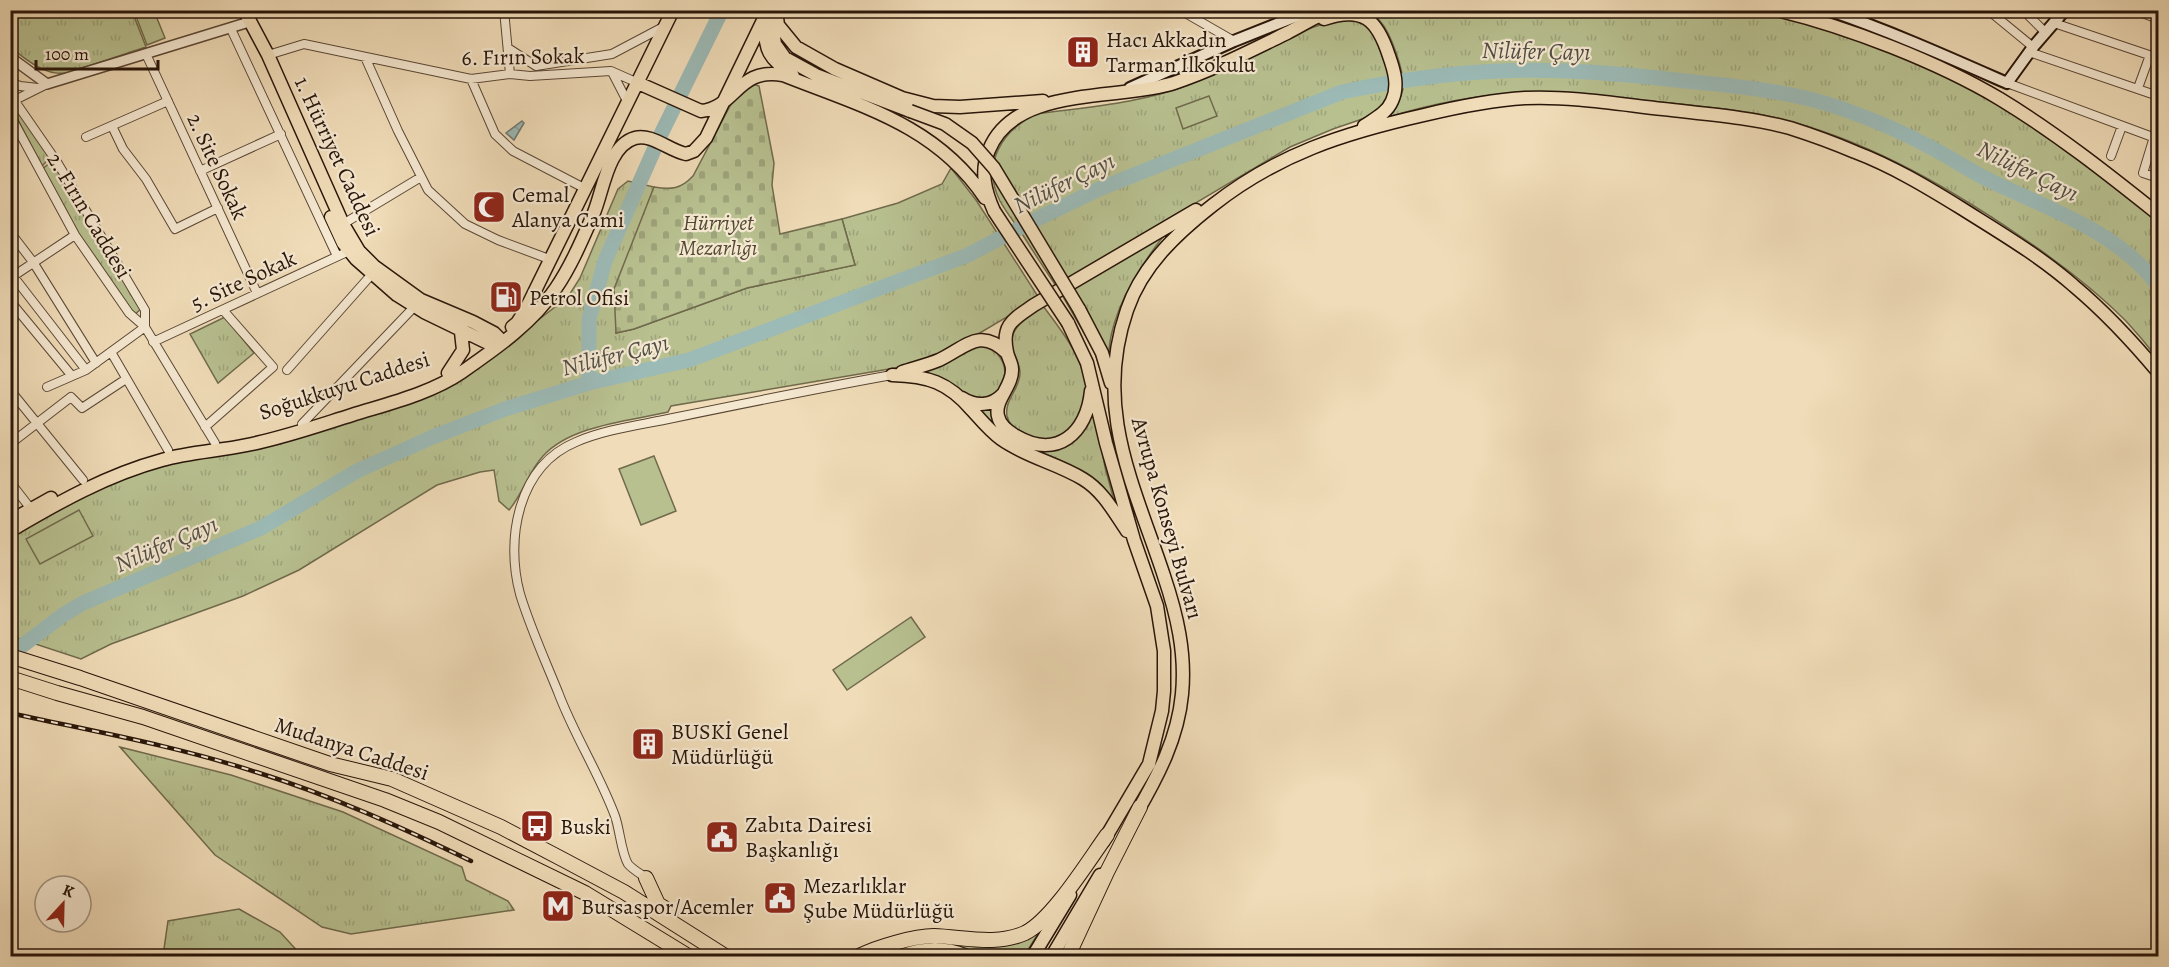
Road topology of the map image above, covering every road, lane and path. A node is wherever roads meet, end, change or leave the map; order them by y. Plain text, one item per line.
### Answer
1 (504, 10) edge
2 (673, 10) edge
3 (1180, 10) edge
4 (1312, 10) edge
5 (1332, 10) edge
6 (1777, 10) edge
7 (1828, 10) edge
8 (1988, 10) edge
9 (2023, 10) edge
10 (2135, 10) edge
11 (769, 11) edge
12 (247, 14) edge
13 (2059, 15) edge
14 (2158, 19) edge
15 (666, 25) junction
16 (1297, 28) junction
17 (231, 29) junction
18 (2046, 33) junction
19 (1234, 41) junction
20 (508, 48) junction
21 (2031, 49) junction
22 (146, 54) junction
23 (264, 55) junction
24 (2150, 55) junction
25 (10, 57) edge
26 (365, 57) junction
27 (2158, 58) edge
28 (611, 71) junction
29 (510, 74) junction
30 (471, 80) junction
31 (800, 81) junction
32 (10, 82) edge
33 (638, 83) junction
34 (2007, 83) junction
35 (43, 86) junction
36 (2138, 88) junction
37 (1110, 95) junction
38 (2158, 96) edge
39 (12, 99) edge
40 (1071, 99) junction
41 (168, 102) junction
42 (723, 102) junction
43 (628, 103) junction
44 (10, 115) edge
45 (112, 126) junction
46 (2122, 126) junction
47 (1355, 132) junction
48 (280, 134) junction
49 (86, 137) dead end
50 (2156, 138) edge
51 (2111, 156) dead end
52 (57, 162) junction
53 (41, 169) junction
54 (200, 171) junction
55 (421, 177) junction
56 (2158, 178) edge
57 (1238, 185) junction
58 (585, 188) junction
59 (218, 208) junction
60 (994, 211) junction
61 (2158, 214) edge
62 (343, 224) junction
63 (10, 232) edge
64 (75, 235) junction
65 (343, 253) junction
66 (549, 259) junction
67 (33, 262) junction
68 (372, 274) junction
69 (12, 275) edge
70 (257, 293) junction
71 (10, 302) edge
72 (414, 307) junction
73 (223, 310) junction
74 (145, 327) junction
75 (461, 332) junction
76 (153, 342) junction
77 (496, 343) junction
78 (111, 352) junction
79 (1007, 353) junction
80 (96, 363) junction
81 (86, 370) junction
82 (287, 370) dead end
83 (2158, 372) edge
84 (448, 373) junction
85 (892, 375) junction
86 (72, 376) junction
87 (126, 379) junction
88 (1092, 381) junction
89 (1009, 386) junction
90 (47, 387) dead end
91 (10, 390) edge
92 (961, 398) junction
93 (1115, 399) junction
94 (37, 423) junction
95 (302, 424) junction
96 (205, 427) junction
97 (215, 443) junction
98 (10, 444) edge
99 (168, 450) junction
100 (83, 480) junction
101 (10, 482) edge
102 (32, 509) junction
103 (10, 521) edge
104 (10, 531) edge
105 (1134, 540) junction
106 (10, 650) edge
107 (10, 656) edge
108 (80, 676) junction
109 (10, 678) edge
110 (1140, 807) junction
111 (1107, 835) junction
112 (646, 878) joint
113 (720, 953) edge
114 (686, 956) edge
115 (859, 957) edge
116 (903, 957) edge
117 (965, 957) edge
118 (1033, 957) edge
119 (1052, 957) edge
120 (1068, 957) edge

1 - 20 street
2 - 15 main road, Soğukkuyu Caddesi
3 - 19 street
4 - 19 main road
5 - 16 main road, Avrupa Konseyi Bulvarı
6 - 61 main road
7 - 34 main road
8 - 21 street
9 - 18 street
10 - 14 street
11 - 31 main road
11 - 40 main road
11 - 42 main road
11 - 93 main road, bridge
12 - 17 street
12 - 23 main road
13 - 18 main road
13 - 24 street
15 - 20 street, 6. Fırın Sokak
15 - 33 main road, Soğukkuyu Caddesi
16 - 37 main road, Avrupa Konseyi Bulvarı
16 - 47 main road
17 - 22 street
17 - 48 street, 1. Hürriyet Caddesi
18 - 21 main road
19 - 37 main road
20 - 29 street
21 - 34 main road
21 - 36 street
22 - 35 street
22 - 41 street, 2. Site Sokak
23 - 26 street, 6. Fırın Sokak
23 - 62 main road, 1. Hürriyet Caddesi
23 - 65 main road, 1. Hürriyet Caddesi
24 - 27 street
24 - 36 street
25 - 35 street
26 - 30 street, 6. Fırın Sokak
26 - 55 street
28 - 29 street, 6. Fırın Sokak
28 - 33 street, 6. Fırın Sokak
28 - 43 street
29 - 30 street, 6. Fırın Sokak
30 - 58 street
31 - 42 main road
31 - 60 main road
32 - 35 street
33 - 42 main road
33 - 43 main road, Soğukkuyu Caddesi
34 - 46 street
35 - 39 street
36 - 38 street
37 - 40 main road, Avrupa Konseyi Bulvarı
39 - 52 street, 2. Fırın Caddesi
40 - 60 main road, Avrupa Konseyi Bulvarı
41 - 45 street
41 - 54 street, 2. Site Sokak
42 - 77 main road, Soğukkuyu Caddesi
43 - 58 main road, Soğukkuyu Caddesi
44 - 53 street, 2. Fırın Caddesi
45 - 49 street
45 - 59 street
46 - 50 street
46 - 51 street
47 - 57 main road, Avrupa Konseyi Bulvarı
47 - 83 main road, Avrupa Konseyi Bulvarı
48 - 54 street
48 - 65 street, 1. Hürriyet Caddesi
50 - 56 street
52 - 53 street
52 - 74 street, 2. Fırın Caddesi
53 - 64 street, 2. Fırın Caddesi
54 - 59 street, 2. Site Sokak
55 - 62 street
55 - 66 street
57 - 79 main road
57 - 93 main road, Avrupa Konseyi Bulvarı
58 - 66 main road, Soğukkuyu Caddesi
59 - 70 street, 2. Site Sokak
60 - 88 main road, Avrupa Konseyi Bulvarı, bridge
62 - 77 main road, 1. Hürriyet Caddesi
63 - 67 street
64 - 67 street
64 - 74 street, 2. Fırın Caddesi
65 - 68 main road, 1. Hürriyet Caddesi
65 - 70 street, 5. Site Sokak
66 - 77 main road, Soğukkuyu Caddesi
67 - 69 street
67 - 80 street
68 - 72 main road, 1. Hürriyet Caddesi
68 - 82 street
69 - 81 street
70 - 73 street, 5. Site Sokak
71 - 86 street
72 - 75 main road, 1. Hürriyet Caddesi
72 - 95 street
73 - 76 street, 5. Site Sokak
73 - 96 street
74 - 76 street, 2. Fırın Caddesi
74 - 78 street
75 - 77 main road, 1. Hürriyet Caddesi
75 - 84 main road
76 - 96 street, 2. Fırın Caddesi
77 - 84 main road, Soğukkuyu Caddesi
77 - 104 main road, Soğukkuyu Caddesi
78 - 80 street
78 - 87 street
79 - 85 main road
79 - 89 main road
80 - 81 street
81 - 86 street
84 - 95 main road, Soğukkuyu Caddesi
85 - 92 main road
85 - 112 street
86 - 90 street
87 - 94 street
87 - 99 street
88 - 89 main road
88 - 105 main road, Avrupa Konseyi Bulvarı
89 - 92 main road
91 - 94 street
92 - 105 main road
93 - 110 main road, Avrupa Konseyi Bulvarı
94 - 98 street
94 - 100 street
95 - 97 main road, Soğukkuyu Caddesi
96 - 97 street, 2. Fırın Caddesi
97 - 99 main road, Soğukkuyu Caddesi
99 - 100 main road, Soğukkuyu Caddesi
100 - 102 main road, Soğukkuyu Caddesi
101 - 102 street
102 - 103 main road, Soğukkuyu Caddesi
105 - 111 main road, Avrupa Konseyi Bulvarı
106 - 108 highway
107 - 108 highway, Mudanya Caddesi
108 - 113 highway, Mudanya Caddesi
109 - 114 highway, Mudanya Caddesi
110 - 119 main road, Avrupa Konseyi Bulvarı
110 - 120 highway
111 - 115 highway
111 - 118 main road, Avrupa Konseyi Bulvarı
112 - 113 highway
116 - 117 highway

